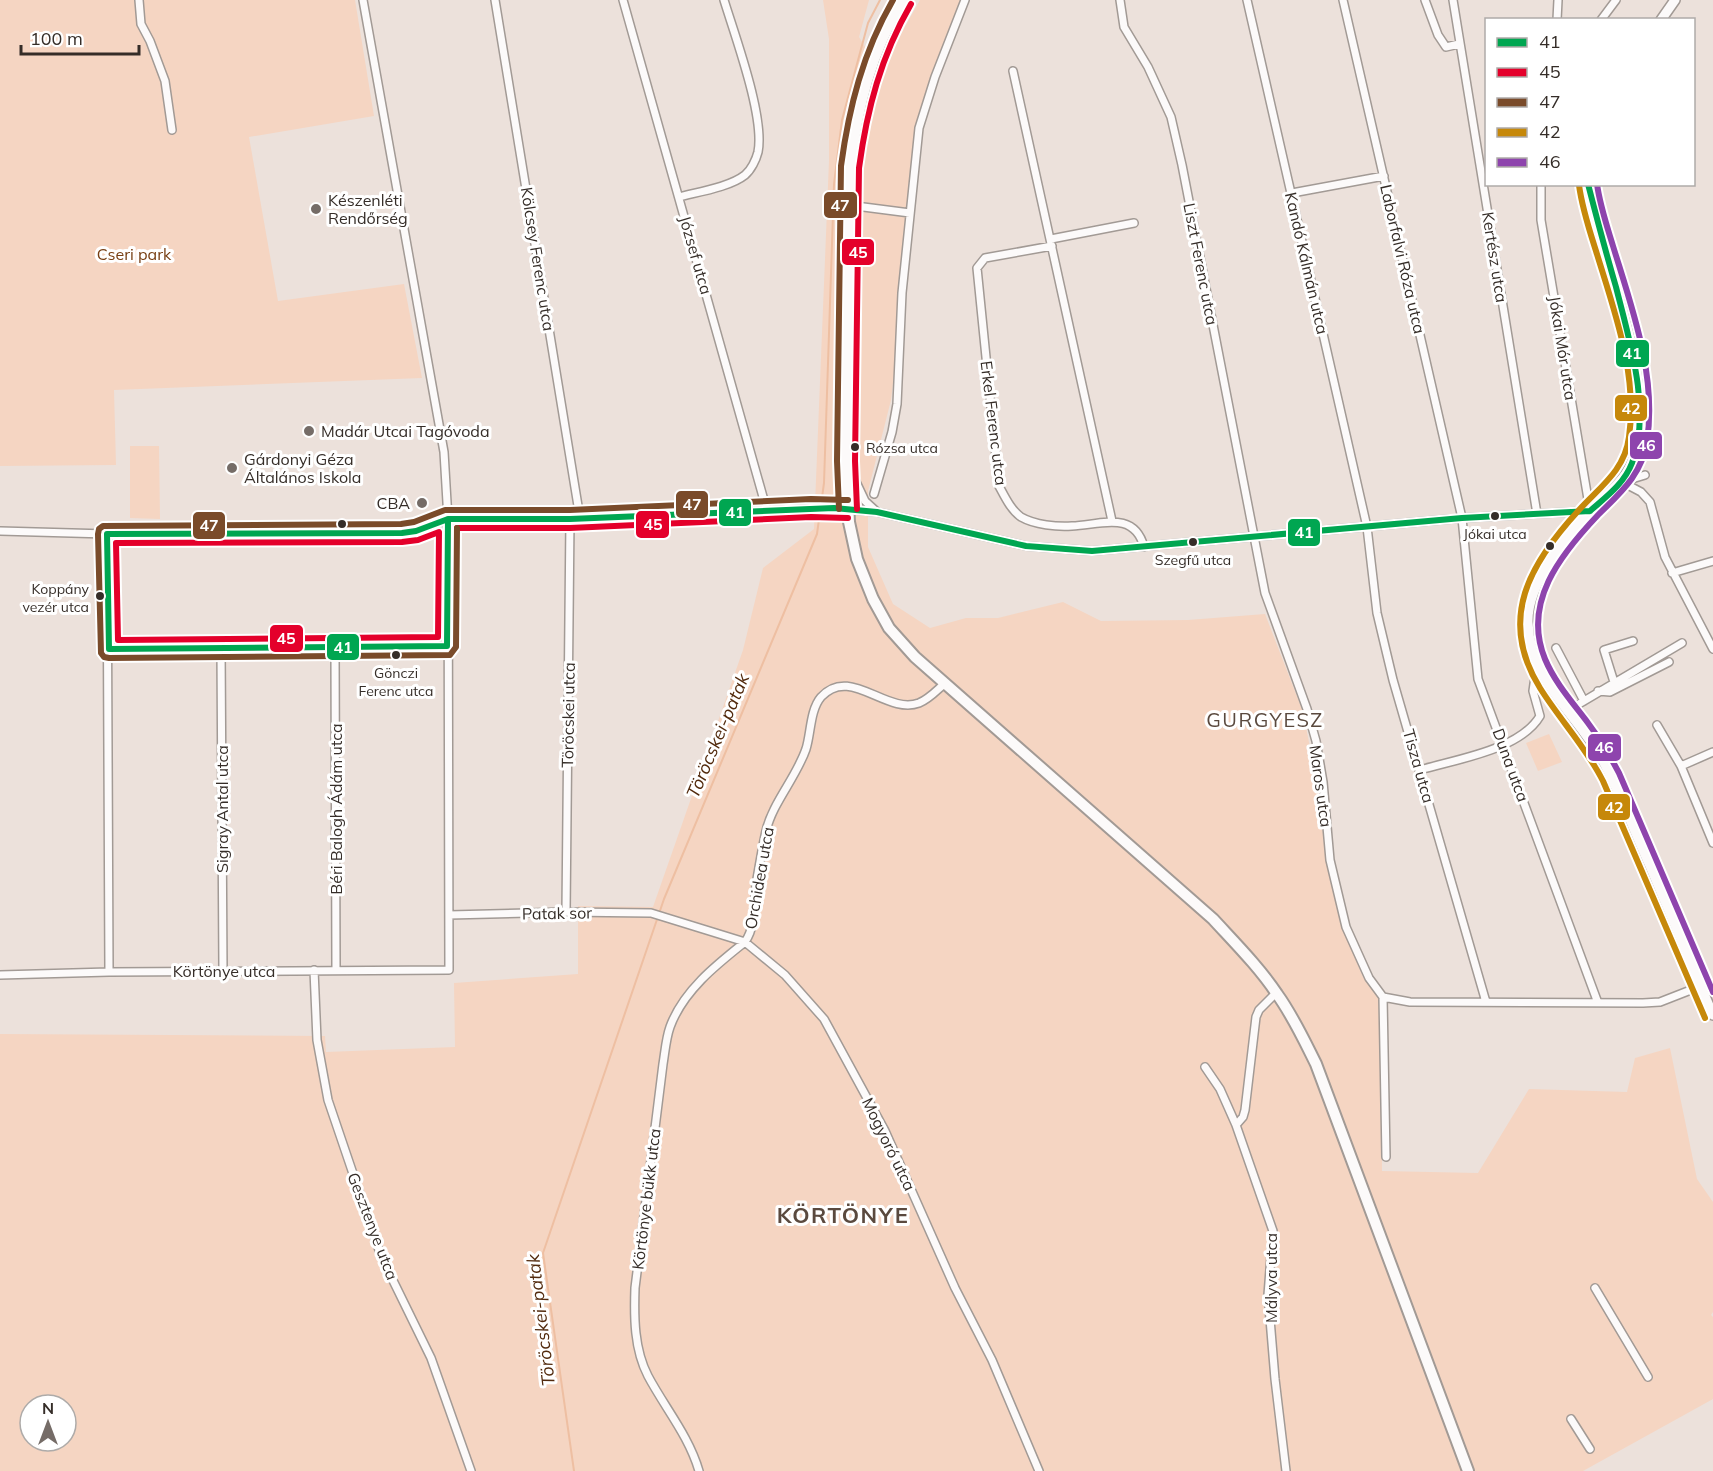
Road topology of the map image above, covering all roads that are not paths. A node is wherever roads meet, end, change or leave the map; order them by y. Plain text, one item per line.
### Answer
1 (140, 0) edge
2 (363, 0) edge
3 (495, 0) edge
4 (623, 0) edge
5 (724, 0) edge
6 (903, 0) edge
7 (964, 0) edge
8 (1120, 0) edge
9 (1247, 0) edge
10 (1343, 0) edge
11 (1425, 0) edge
12 (1453, 0) edge
13 (1558, 0) edge
14 (1616, 0) edge
15 (1675, 0) edge
16 (1557, 18) edge
17 (1602, 18) edge
18 (1662, 18) edge
19 (1459, 44) junction
20 (1013, 71) dead end
21 (172, 130) dead end
22 (1384, 176) junction
23 (1541, 186) edge
24 (1589, 186) edge
25 (1292, 193) junction
26 (679, 196) junction
27 (848, 205) junction
28 (910, 213) junction
29 (1134, 223) dead end
30 (1052, 242) junction
31 (846, 461) junction
32 (1645, 475) dead end
33 (1622, 482) junction
34 (874, 494) dead end
35 (848, 509) junction
36 (767, 511) junction
37 (1590, 511) junction
38 (877, 512) junction
39 (1537, 514) junction
40 (580, 518) junction
41 (1462, 518) junction
42 (448, 519) junction
43 (570, 519) junction
44 (1112, 521) junction
45 (1367, 527) junction
46 (0, 531) edge
47 (107, 534) junction
48 (1254, 538) junction
49 (1144, 547) junction
50 (1713, 561) edge
51 (1671, 573) junction
52 (1633, 641) dead end
53 (1682, 643) dead end
54 (447, 646) junction
55 (335, 647) junction
56 (221, 648) junction
57 (1556, 648) dead end
58 (109, 649) junction
59 (1713, 649) edge
60 (1668, 662) dead end
61 (1537, 663) junction
62 (1614, 682) junction
63 (944, 684) junction
64 (1598, 691) junction
65 (1584, 701) junction
66 (1567, 711) junction
67 (1657, 725) dead end
68 (1504, 746) junction
69 (1713, 752) edge
70 (1681, 766) junction
71 (1420, 770) junction
72 (1713, 843) edge
73 (566, 912) junction
74 (449, 915) junction
75 (665, 917) joint
76 (745, 942) junction
77 (314, 970) junction
78 (336, 970) junction
79 (223, 971) junction
80 (109, 972) junction
81 (0, 975) edge
82 (1701, 986) junction
83 (1276, 993) junction
84 (1383, 997) junction
85 (1486, 1002) junction
86 (1598, 1003) junction
87 (1713, 1015) edge
88 (1205, 1067) dead end
89 (1236, 1125) junction
90 (1386, 1157) dead end
91 (1595, 1288) dead end
92 (1648, 1377) dead end
93 (1571, 1419) dead end
94 (1590, 1449) dead end
95 (471, 1471) edge
96 (699, 1471) edge
97 (1039, 1471) edge
98 (1286, 1471) edge
99 (1468, 1471) edge

1 - 21 street
2 - 42 street
3 - 40 street, Kölcsey Ferenc utca
4 - 26 street, József utca
5 - 26 street
6 - 27 main road
7 - 28 street
8 - 48 street, Liszt Ferenc utca
9 - 25 street, Kandó Kálmán utca
10 - 22 street, Laborfalvi Róza utca
11 - 19 street
12 - 19 street, Kertész utca
13 - 16 street
14 - 17 street
15 - 18 street
19 - 39 street, Kertész utca
20 - 30 street
22 - 25 street
22 - 41 street, Laborfalvi Róza utca
23 - 37 street, Jókai Mór utca
24 - 33 street
25 - 45 street, Kandó Kálmán utca
26 - 36 street, József utca
27 - 28 street
27 - 31 main road
28 - 34 street
29 - 30 street
30 - 44 street
30 - 44 street, Erkel Ferenc utca
31 - 35 main road
31 - 38 street
32 - 33 street
33 - 37 street
33 - 51 street
35 - 36 street
35 - 38 street
35 - 63 main road
36 - 40 street
37 - 39 street
37 - 61 street
38 - 49 street
39 - 41 street
40 - 43 street
41 - 45 street
41 - 68 street, Duna utca
42 - 43 street
42 - 47 street
42 - 54 street
43 - 73 street, Töröcskei utca
44 - 49 street
45 - 48 street
45 - 71 street, Tisza utca
46 - 47 street
47 - 58 street
48 - 49 street
48 - 84 street, Maros utca
50 - 51 street
51 - 59 street
52 - 62 street
53 - 62 street
54 - 55 street
54 - 74 street
55 - 56 street
55 - 78 street, Béri Balogh Ádám utca
56 - 58 street
56 - 79 street, Sigray Antal utca
57 - 65 street
58 - 80 street
60 - 64 street
61 - 66 street
61 - 68 street
62 - 64 street
63 - 76 street, Orchidea utca
63 - 83 main road
64 - 65 street
65 - 66 street
66 - 82 street
67 - 70 street
68 - 71 street
68 - 86 street, Duna utca
69 - 70 street
70 - 72 street
71 - 85 street, Tisza utca
73 - 74 street, Patak sor
73 - 75 street, Patak sor
74 - 78 street, Körtönye utca
75 - 76 street, Orchidea utca
76 - 96 street, Körtönye bükk utca
76 - 97 street, Mogyoró utca
77 - 78 street, Körtönye utca
77 - 79 street, Körtönye utca
77 - 95 street, Gesztenye utca
79 - 80 street, Körtönye utca
80 - 81 street, Körtönye utca
82 - 86 street
82 - 87 street
83 - 89 street
83 - 99 main road
84 - 85 street
84 - 90 street
85 - 86 street
88 - 89 street, Mályva utca
89 - 98 street, Mályva utca
91 - 92 street
93 - 94 street

